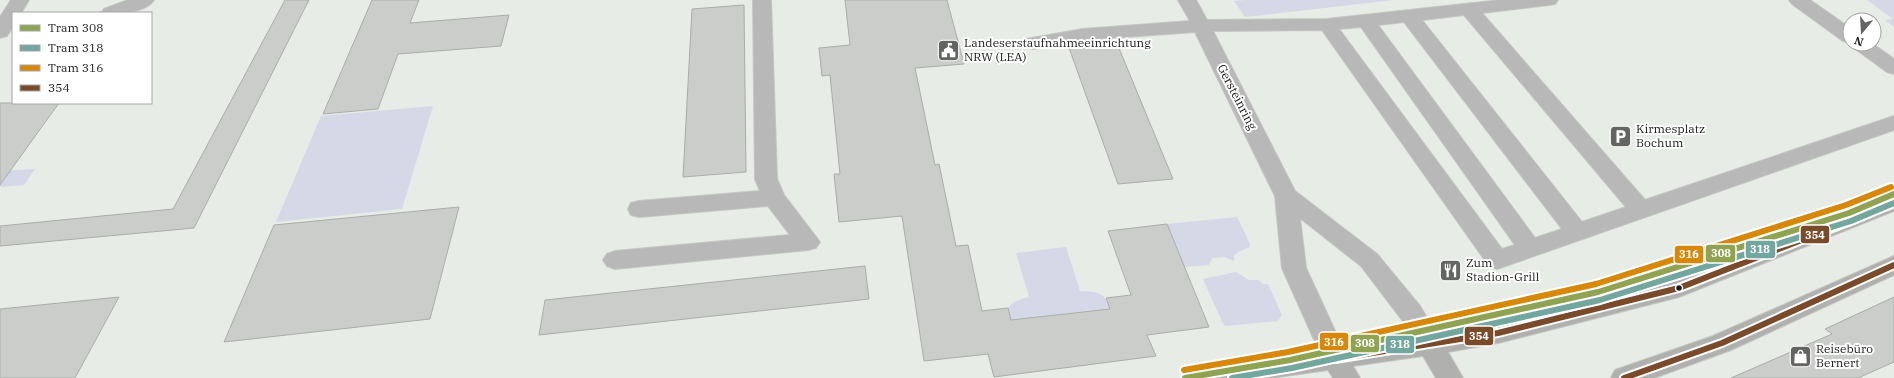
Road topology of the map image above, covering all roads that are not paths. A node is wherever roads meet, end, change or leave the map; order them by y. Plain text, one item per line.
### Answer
1 (20, 0) edge
2 (145, 0) edge
3 (762, 0) edge
4 (1187, 0) edge
5 (1549, 0) edge
6 (1798, 0) edge
7 (124, 3) edge
8 (1469, 9) junction
9 (12, 12) edge
10 (111, 12) edge
11 (12, 13) edge
12 (1409, 16) junction
13 (1366, 21) junction
14 (1201, 25) junction
15 (1328, 25) junction
16 (1842, 31) edge
17 (0, 32) edge
18 (1034, 43) dead end
19 (1871, 52) edge
20 (1894, 68) edge
21 (1894, 123) edge
22 (1286, 196) junction
23 (774, 198) junction
24 (1894, 202) edge
25 (638, 209) dead end
26 (1641, 210) junction
27 (1577, 232) junction
28 (1530, 248) junction
29 (615, 260) dead end
30 (1894, 266) edge
31 (1430, 345) junction
32 (1341, 369) edge
33 (1197, 378) edge
34 (1450, 378) edge
35 (1624, 378) edge

1 - 9 street
2 - 7 street
3 - 23 street
4 - 14 street, Gersteinring
5 - 8 street
6 - 16 street
7 - 10 street
8 - 12 street
8 - 26 street
11 - 17 street
12 - 13 street
12 - 27 street
13 - 15 street
13 - 28 street
14 - 15 street
14 - 18 street
14 - 22 street, Gersteinring
15 - 28 street
19 - 20 street
21 - 26 street
22 - 31 street, Gersteinring
22 - 32 street, Gersteinring
23 - 25 street
23 - 29 street
24 - 31 main road
26 - 27 street
27 - 28 street
30 - 35 main road
31 - 32 main road
31 - 34 main road
32 - 33 main road

